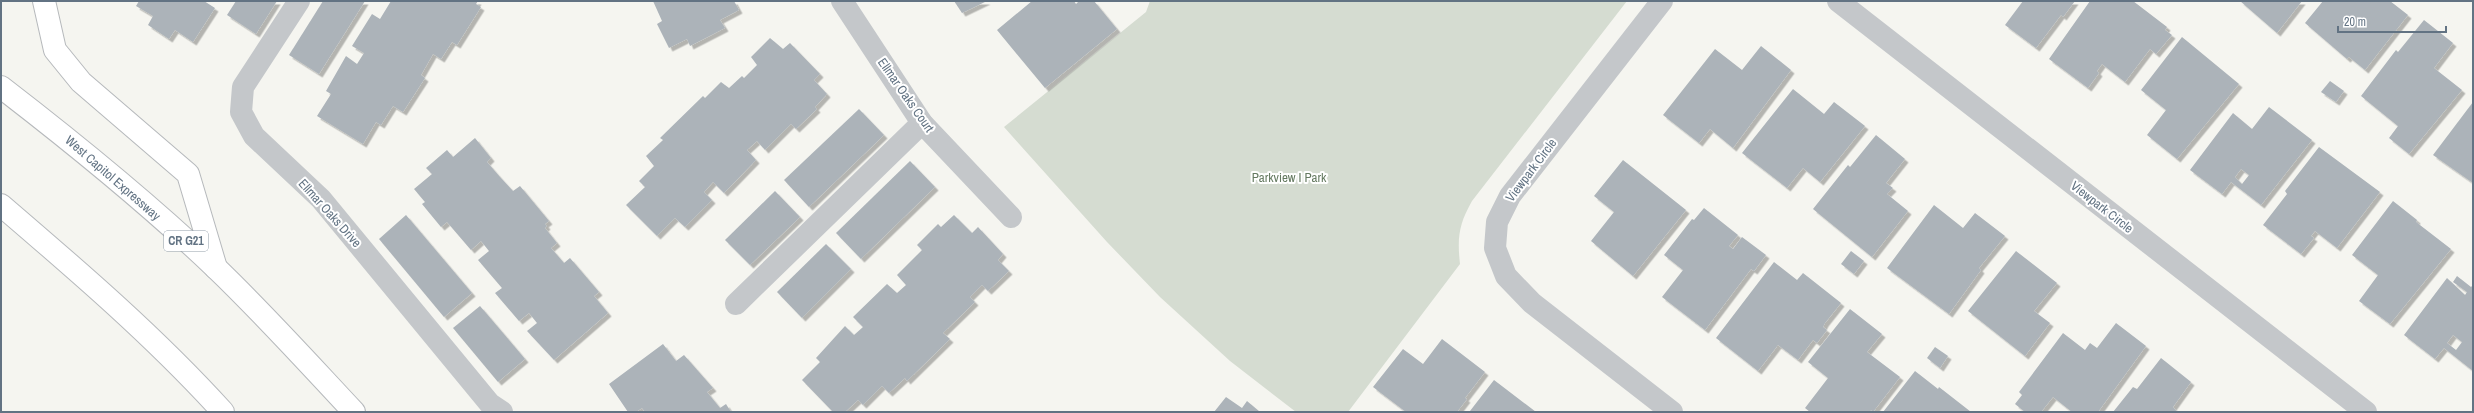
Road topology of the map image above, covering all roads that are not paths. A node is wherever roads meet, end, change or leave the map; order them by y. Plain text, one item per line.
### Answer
1 (44, 1) edge
2 (299, 1) edge
3 (842, 1) edge
4 (1662, 1) edge
5 (1838, 1) edge
6 (1, 87) edge
7 (922, 122) junction
8 (1, 205) edge
9 (1011, 217) dead end
10 (216, 269) junction
11 (736, 304) dead end
12 (184, 369) junction
13 (204, 412) edge
14 (223, 412) edge
15 (354, 412) edge
16 (502, 412) edge
17 (1672, 412) edge
18 (2366, 412) edge

1 - 10 highway
2 - 16 street, Ellmar Oaks Drive
3 - 7 street, Ellmar Oaks Court
4 - 17 street, Viewpark Circle
5 - 18 street, Viewpark Circle
6 - 10 highway, West Capitol Expressway / CR G21
7 - 9 street, Ellmar Oaks Court
7 - 11 street
8 - 12 highway
10 - 15 highway, West Capitol Expressway / CR G21
12 - 13 highway
12 - 14 highway

